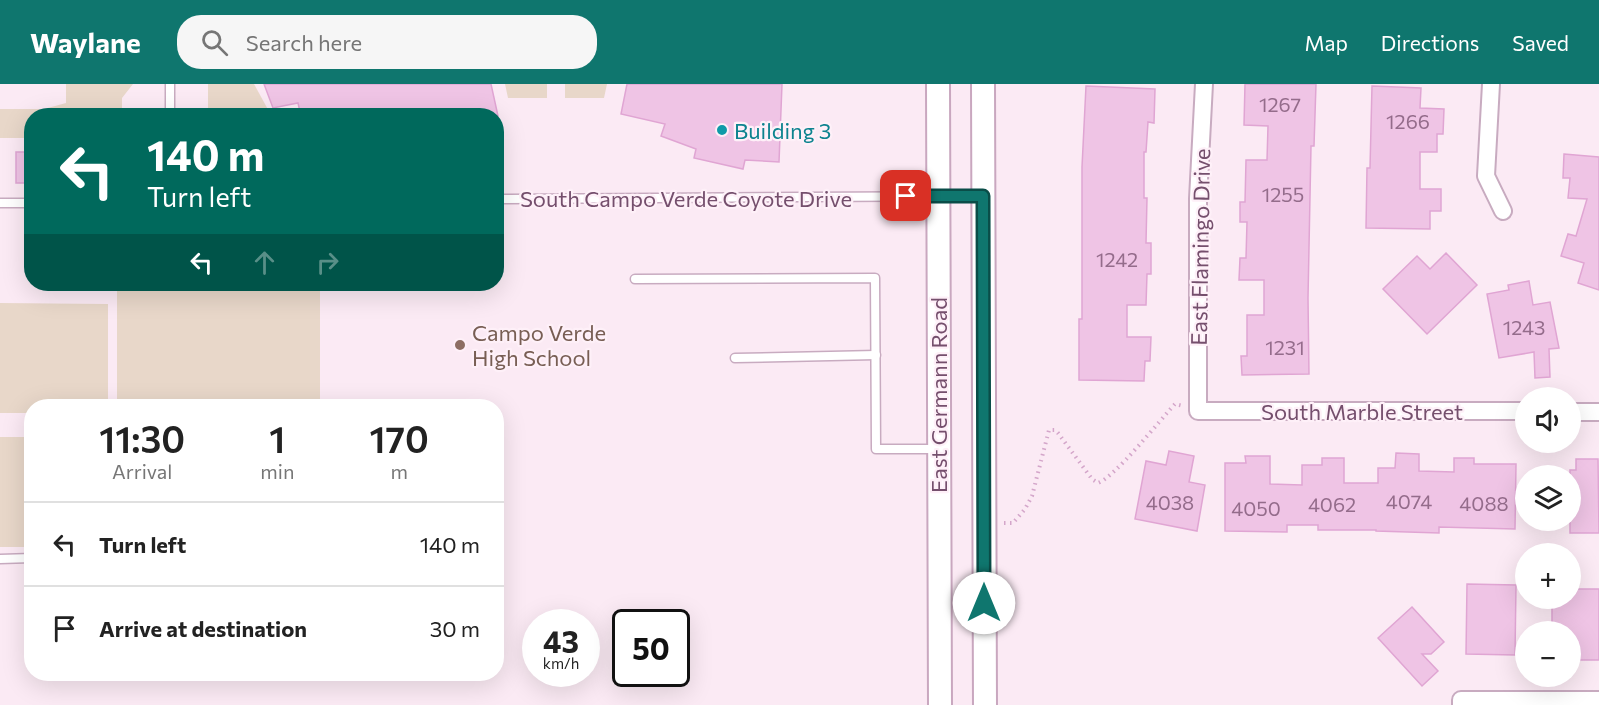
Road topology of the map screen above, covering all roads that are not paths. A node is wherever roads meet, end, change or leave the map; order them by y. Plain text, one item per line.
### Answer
1 (170, 84) edge
2 (938, 84) edge
3 (982, 84) edge
4 (1204, 84) edge
5 (1491, 84) edge
6 (170, 108) edge
7 (938, 196) junction
8 (983, 196) junction
9 (504, 199) edge
10 (0, 203) edge
11 (24, 203) edge
12 (1503, 211) dead end
13 (635, 279) dead end
14 (876, 356) junction
15 (735, 358) dead end
16 (1198, 411) joint
17 (1515, 411) edge
18 (1581, 412) edge
19 (1599, 412) edge
20 (938, 449) junction
21 (24, 558) edge
22 (0, 559) edge
23 (1599, 700) edge
24 (1461, 703) edge
25 (940, 705) edge
26 (985, 705) edge

1 - 6 lane
2 - 7 main road, East Germann Road
3 - 8 main road, East Germann Road
4 - 16 street, East Flamingo Drive
5 - 12 street
7 - 8 lane, South Campo Verde Coyote Drive
7 - 9 lane, South Campo Verde Coyote Drive
7 - 20 main road, East Germann Road
8 - 26 main road, East Germann Road
10 - 11 lane
13 - 14 lane
14 - 15 lane
14 - 20 lane
16 - 17 street, South Marble Street
18 - 19 street
20 - 25 main road, East Germann Road
21 - 22 lane
23 - 24 street

